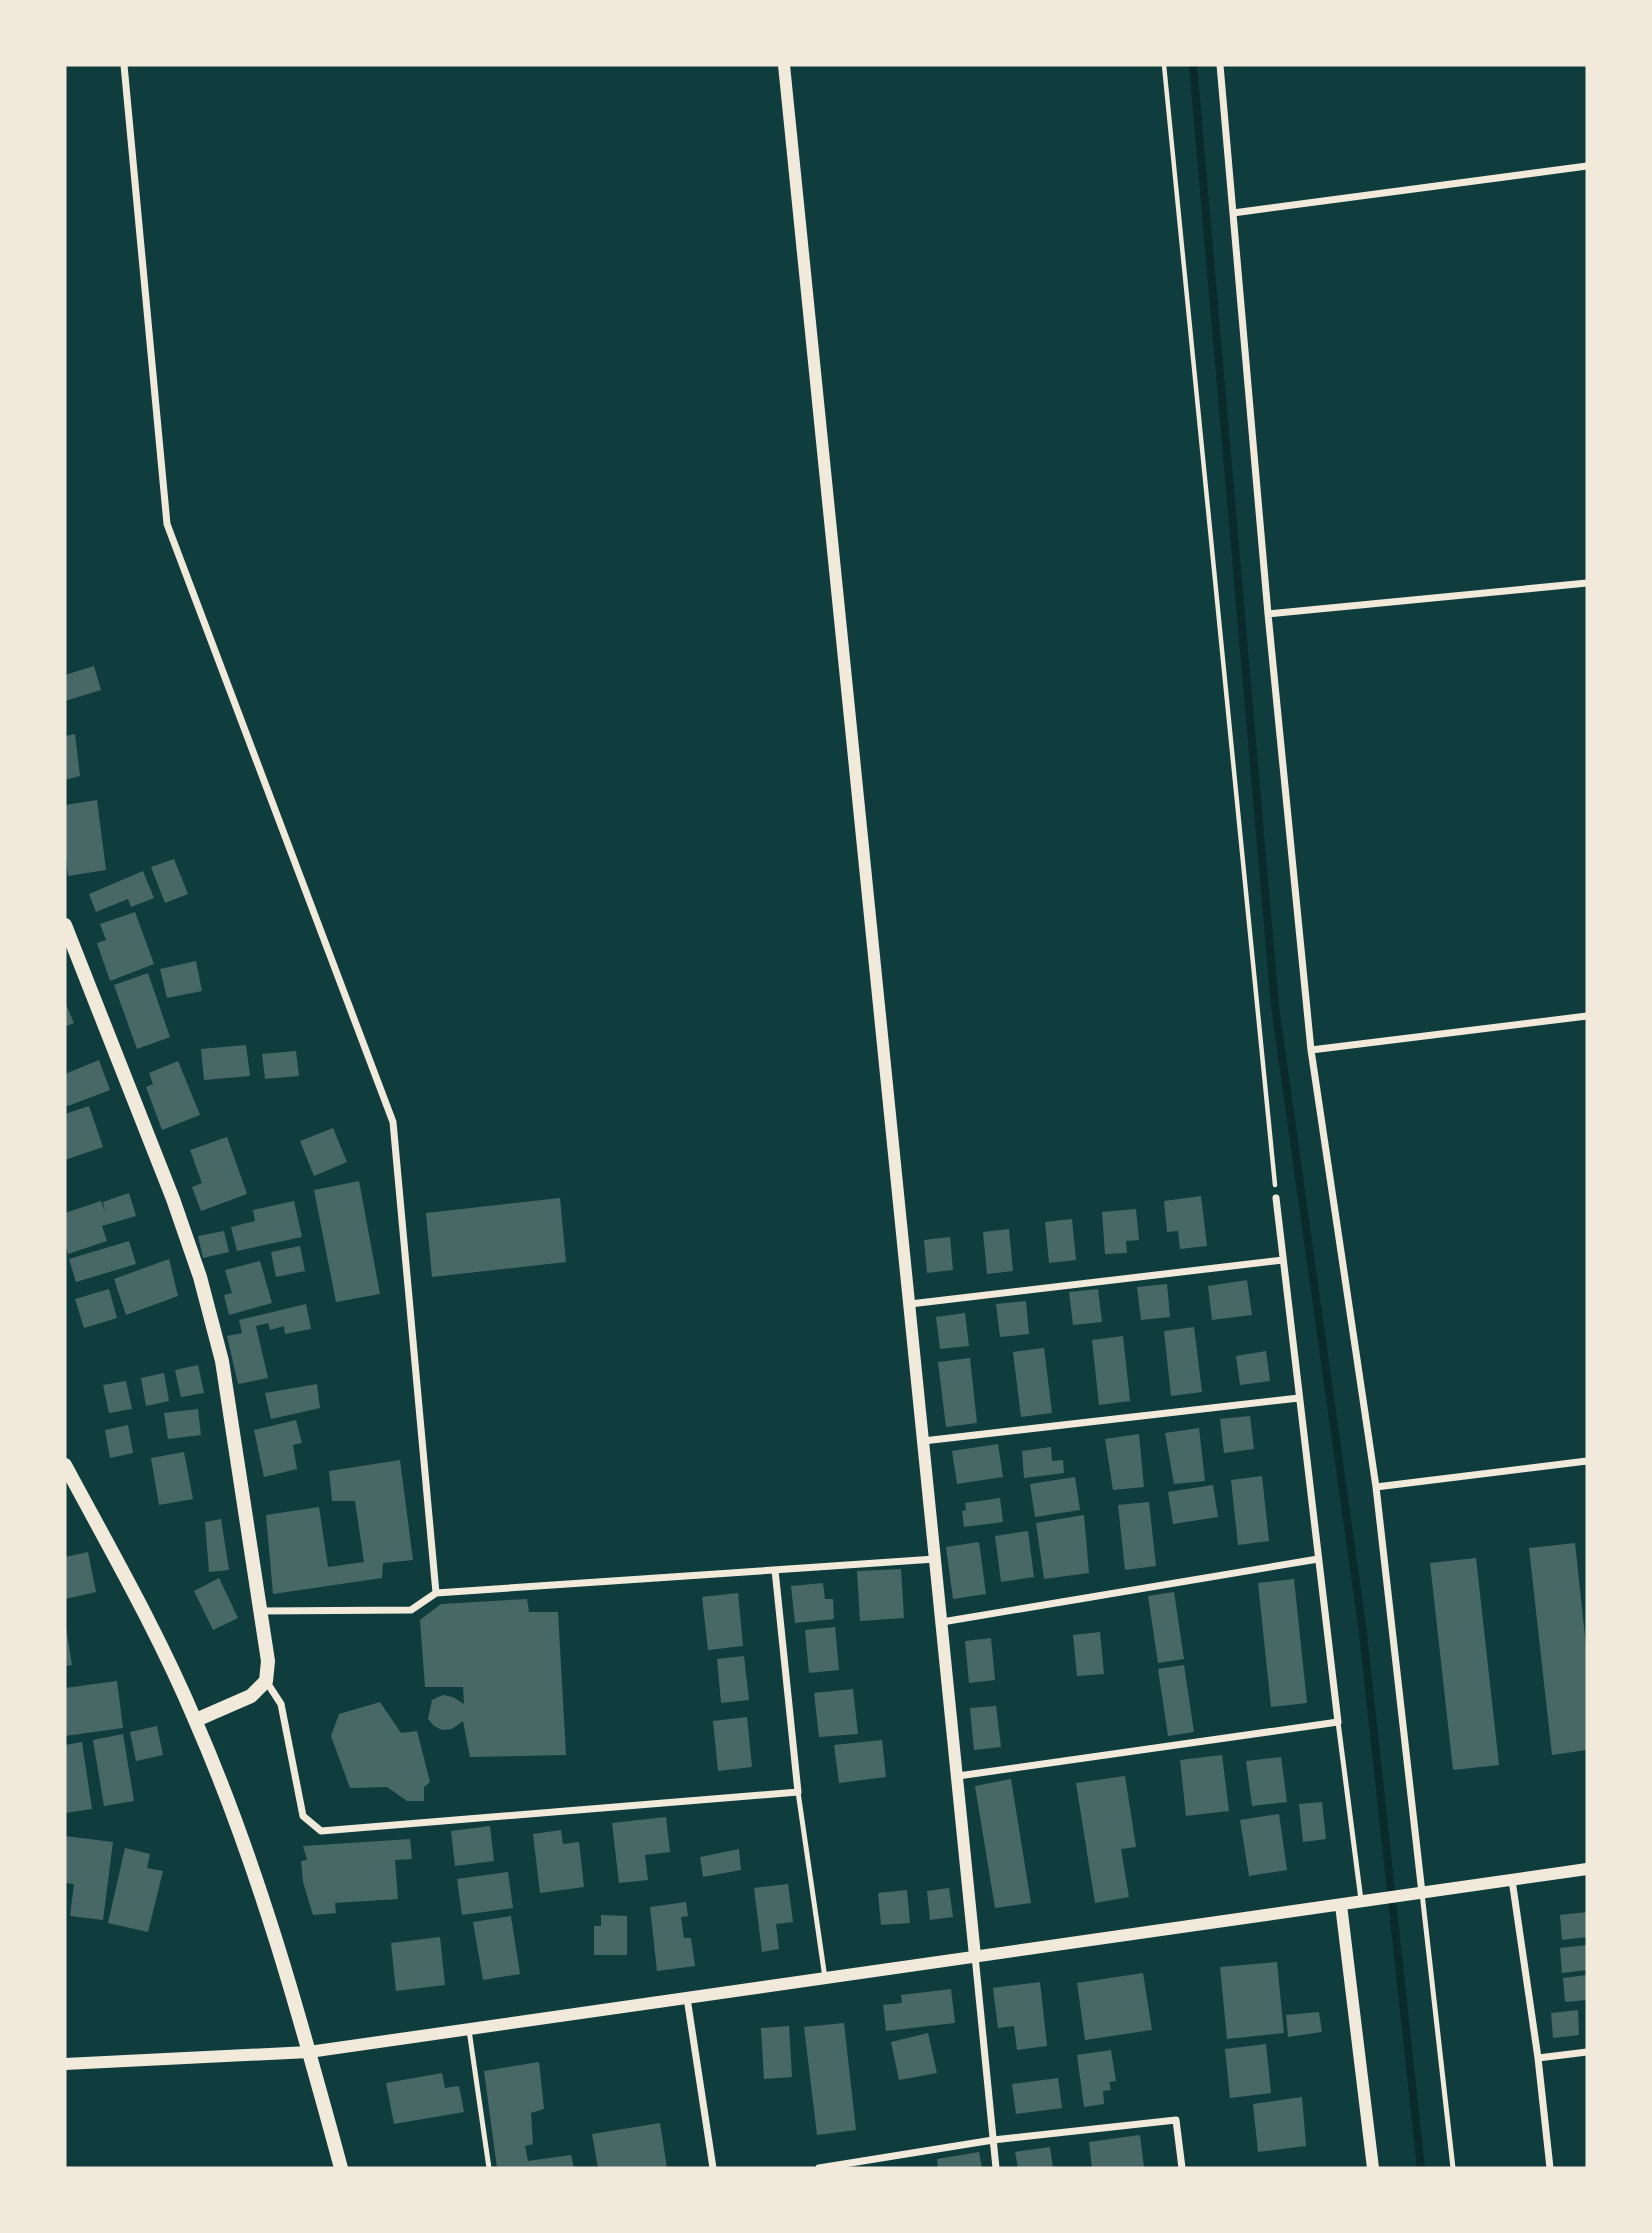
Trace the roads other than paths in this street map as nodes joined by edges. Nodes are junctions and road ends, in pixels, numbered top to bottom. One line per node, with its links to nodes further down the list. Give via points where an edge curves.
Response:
1 (124, 65): 22 (street, via 167,524 393,1122)
2 (784, 65): 13 (street)
3 (1220, 65): 5 (street)
4 (1587, 166): 5 (street)
5 (1233, 213): 7 (street)
6 (1587, 583): 7 (street)
7 (1268, 614): 10 (street)
8 (65, 925): 23 (main road, via 200,1278 222,1361)
9 (1587, 1016): 10 (street)
10 (1311, 1050): 18 (street)
11 (1276, 1198): 12 (street)
12 (1283, 1260): 13 (street); 14 (street)
13 (910, 1304): 15 (street)
14 (1299, 1398): 15 (street); 20 (street)
15 (923, 1441): 19 (street)
16 (1587, 1461): 18 (street)
17 (65, 1465): 26 (main road)
18 (1376, 1487): 32 (street)
19 (935, 1559): 21 (street); 24 (street)
20 (1318, 1559): 24 (street); 27 (street)
21 (775, 1570): 22 (street); 29 (street)
22 (436, 1593): 23 (street, via 411,1610)
23 (260, 1611): 25 (main road, via 268,1661)
24 (942, 1622): 28 (street)
25 (266, 1681): 26 (main road, via 251,1696); 29 (street, via 281,1704 303,1816 321,1830)
26 (196, 1720): 39 (main road, via 246,1847)
27 (1338, 1722): 28 (street); 33 (lane)
28 (958, 1776): 35 (street)
29 (798, 1792): 36 (lane)
30 (1587, 1869): 31 (street)
31 (1512, 1880): 32 (street); 41 (street)
32 (1416, 1894): 33 (street); 51 (lane)
33 (1367, 1902): 34 (street)
34 (1341, 1905): 35 (street); 50 (street)
35 (975, 1956): 36 (street); 43 (street)
36 (825, 1978): 37 (street)
37 (687, 1998): 38 (street); 46 (street)
38 (469, 2030): 39 (street); 45 (lane)
39 (309, 2052): 42 (street); 44 (main road)
40 (1587, 2052): 41 (street)
41 (1538, 2058): 52 (street)
42 (65, 2064)
43 (993, 2140): 47 (street); 48 (street); 49 (street, via 1177,2120)
44 (341, 2168)
45 (489, 2168)
46 (713, 2168)
47 (819, 2168)
48 (996, 2168)
49 (1182, 2168)
50 (1373, 2168)
51 (1453, 2168)
52 (1550, 2168)

